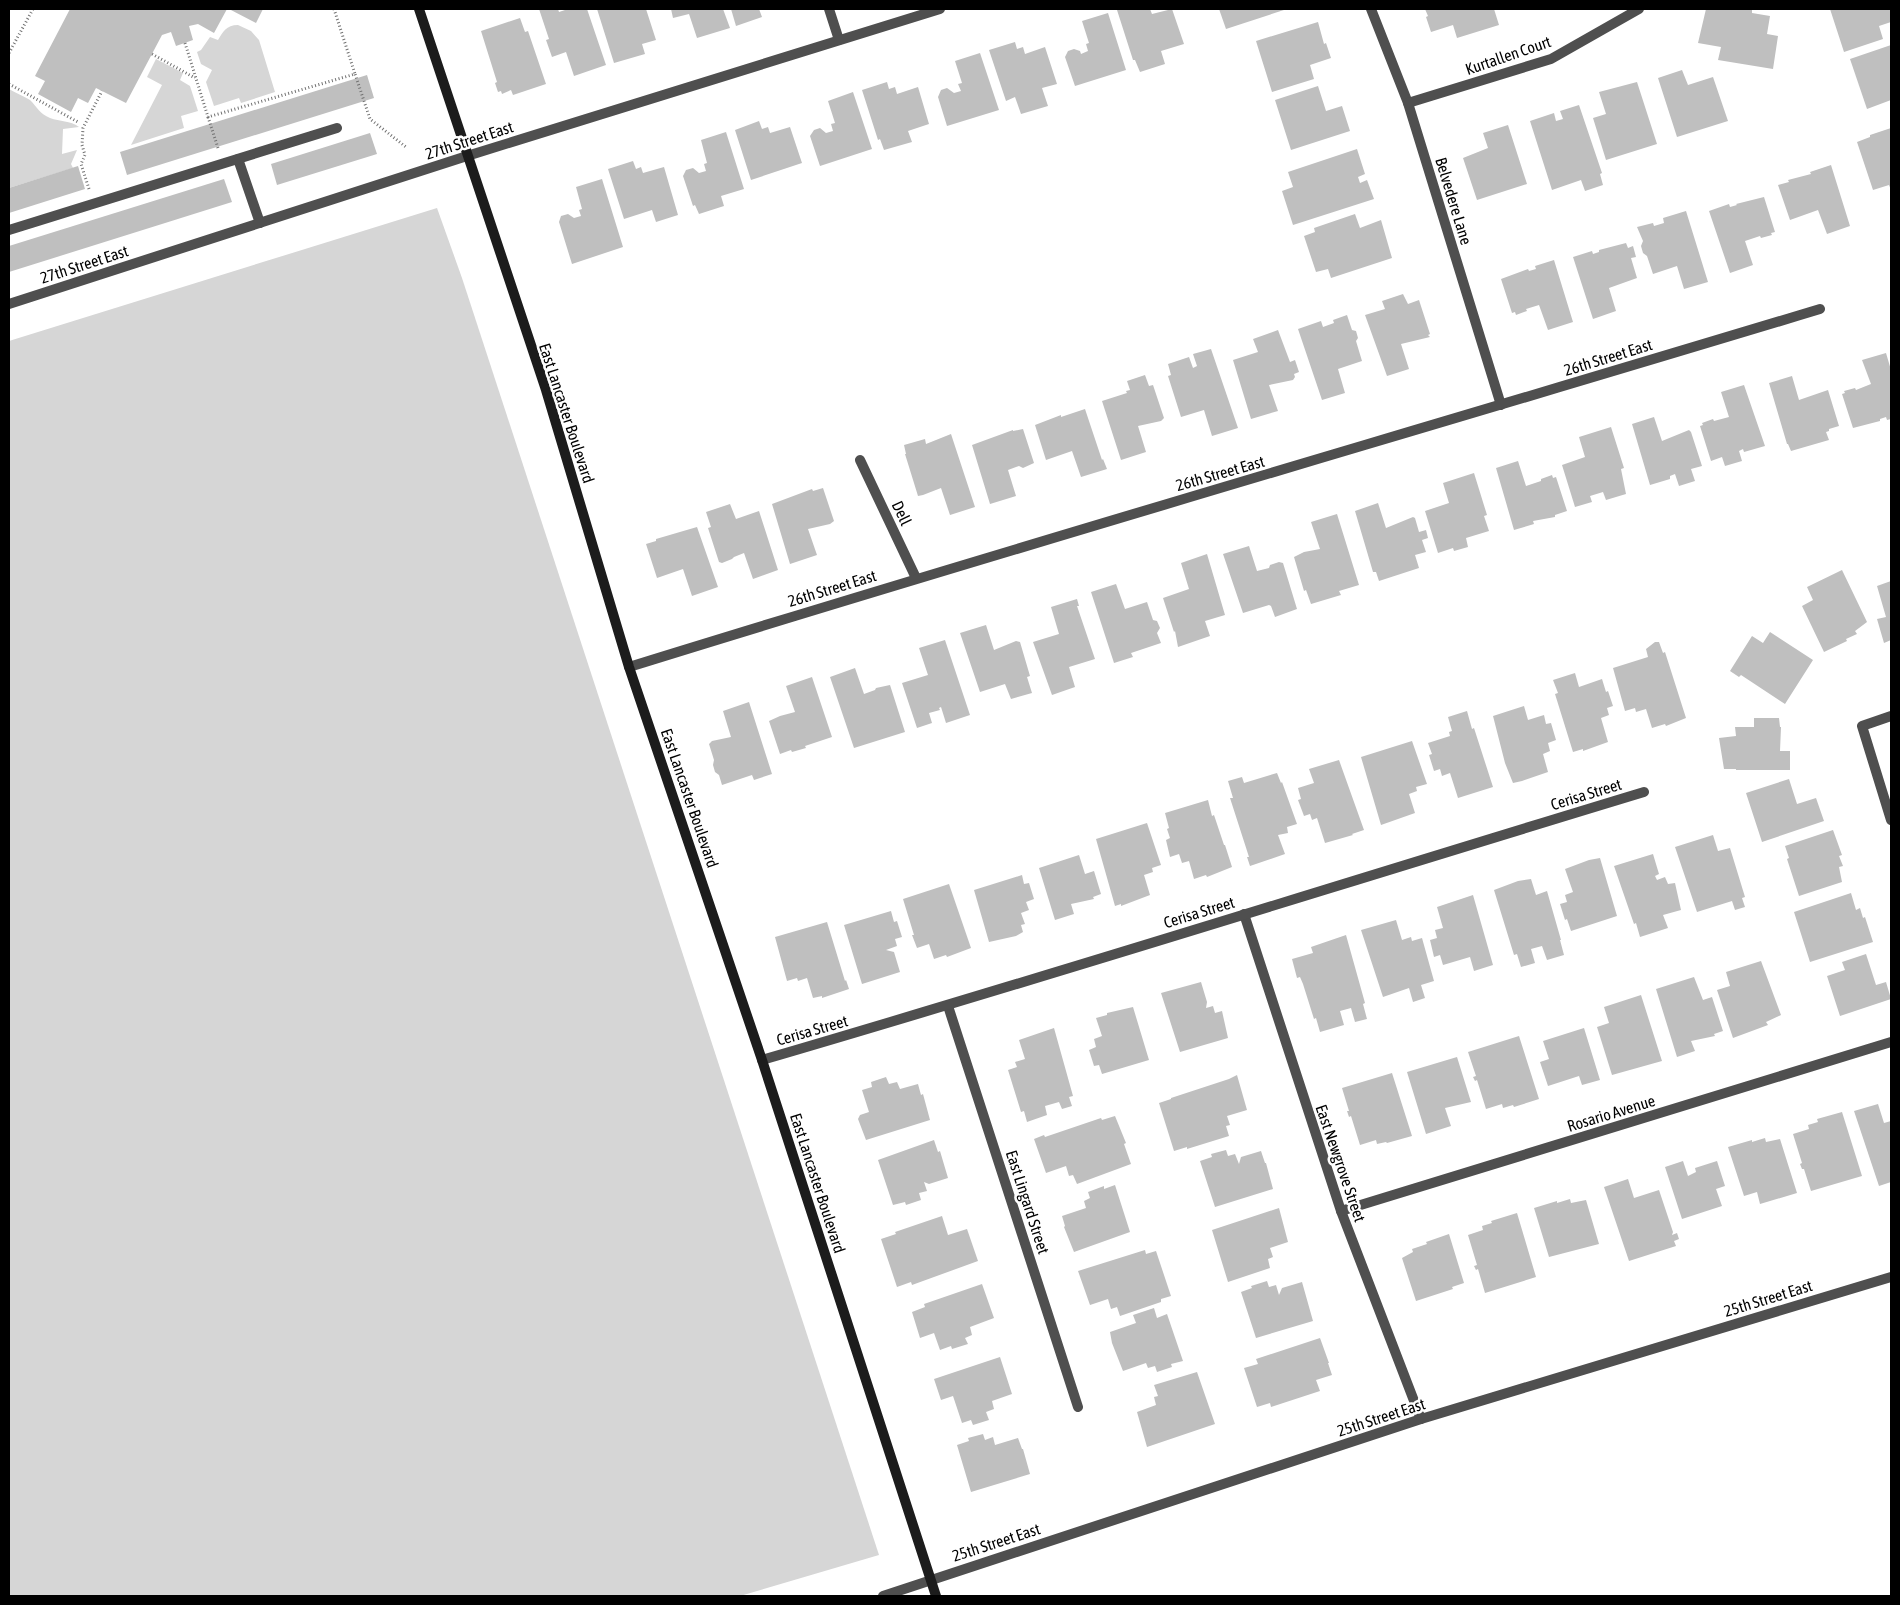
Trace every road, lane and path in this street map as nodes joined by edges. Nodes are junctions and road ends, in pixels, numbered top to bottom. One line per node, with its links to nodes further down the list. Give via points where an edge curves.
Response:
1 (33, 9): 10 (path)
2 (334, 9): 12 (path)
3 (419, 9): 21 (main road, East Lancaster Boulevard)
4 (829, 9): 8 (street)
5 (940, 9): 8 (street, 27th Street East)
6 (1371, 9): 16 (street, Belvedere Lane)
7 (1639, 9): 16 (street, Kurtallen Court, via 1551,59)
8 (839, 40): 21 (street, 27th Street East)
9 (185, 43): 13 (path)
10 (9, 53)
11 (152, 54): 13 (path)
12 (355, 74): 17 (path); 20 (path, via 370,119)
13 (196, 78): 17 (path)
14 (9, 84): 18 (path)
15 (102, 91): 24 (path, via 83,128 85,154 82,164)
16 (1408, 103): 29 (street, Belvedere Lane)
17 (208, 117): 23 (path)
18 (78, 122)
19 (337, 128): 22 (street)
20 (406, 147)
21 (466, 156): 25 (street, 27th Street East); 32 (main road, East Lancaster Boulevard, via 546,390)
22 (238, 159): 23 (street); 25 (street)
23 (223, 163): 24 (street)
24 (93, 204): 26 (street)
25 (260, 223): 27 (street, 27th Street East)
26 (9, 230)
27 (9, 304)
28 (1820, 308): 29 (street, 26th Street East)
29 (1501, 405): 31 (street, 26th Street East)
30 (860, 460): 31 (street, Dell)
31 (916, 578): 32 (street, 26th Street East)
32 (629, 667): 39 (main road, East Lancaster Boulevard)
33 (1891, 716): 35 (street, via 1862,726)
34 (1644, 792): 36 (street, Cerisa Street)
35 (1891, 820)
36 (1244, 914): 37 (street, Cerisa Street); 40 (street, East Newgrove Street)
37 (948, 1006): 39 (street, Cerisa Street); 42 (street, East Lingard Street)
38 (1891, 1042): 40 (street, Rosario Avenue)
39 (762, 1060): 44 (main road, East Lancaster Boulevard)
40 (1340, 1212): 43 (street, East Newgrove Street)
41 (1891, 1277): 43 (street, 25th Street East)
42 (1078, 1407)
43 (1421, 1419): 44 (street, 25th Street East)
44 (931, 1580): 45 (street, 25th Street East); 46 (main road, East Lancaster Boulevard)
45 (883, 1596)
46 (936, 1596)

